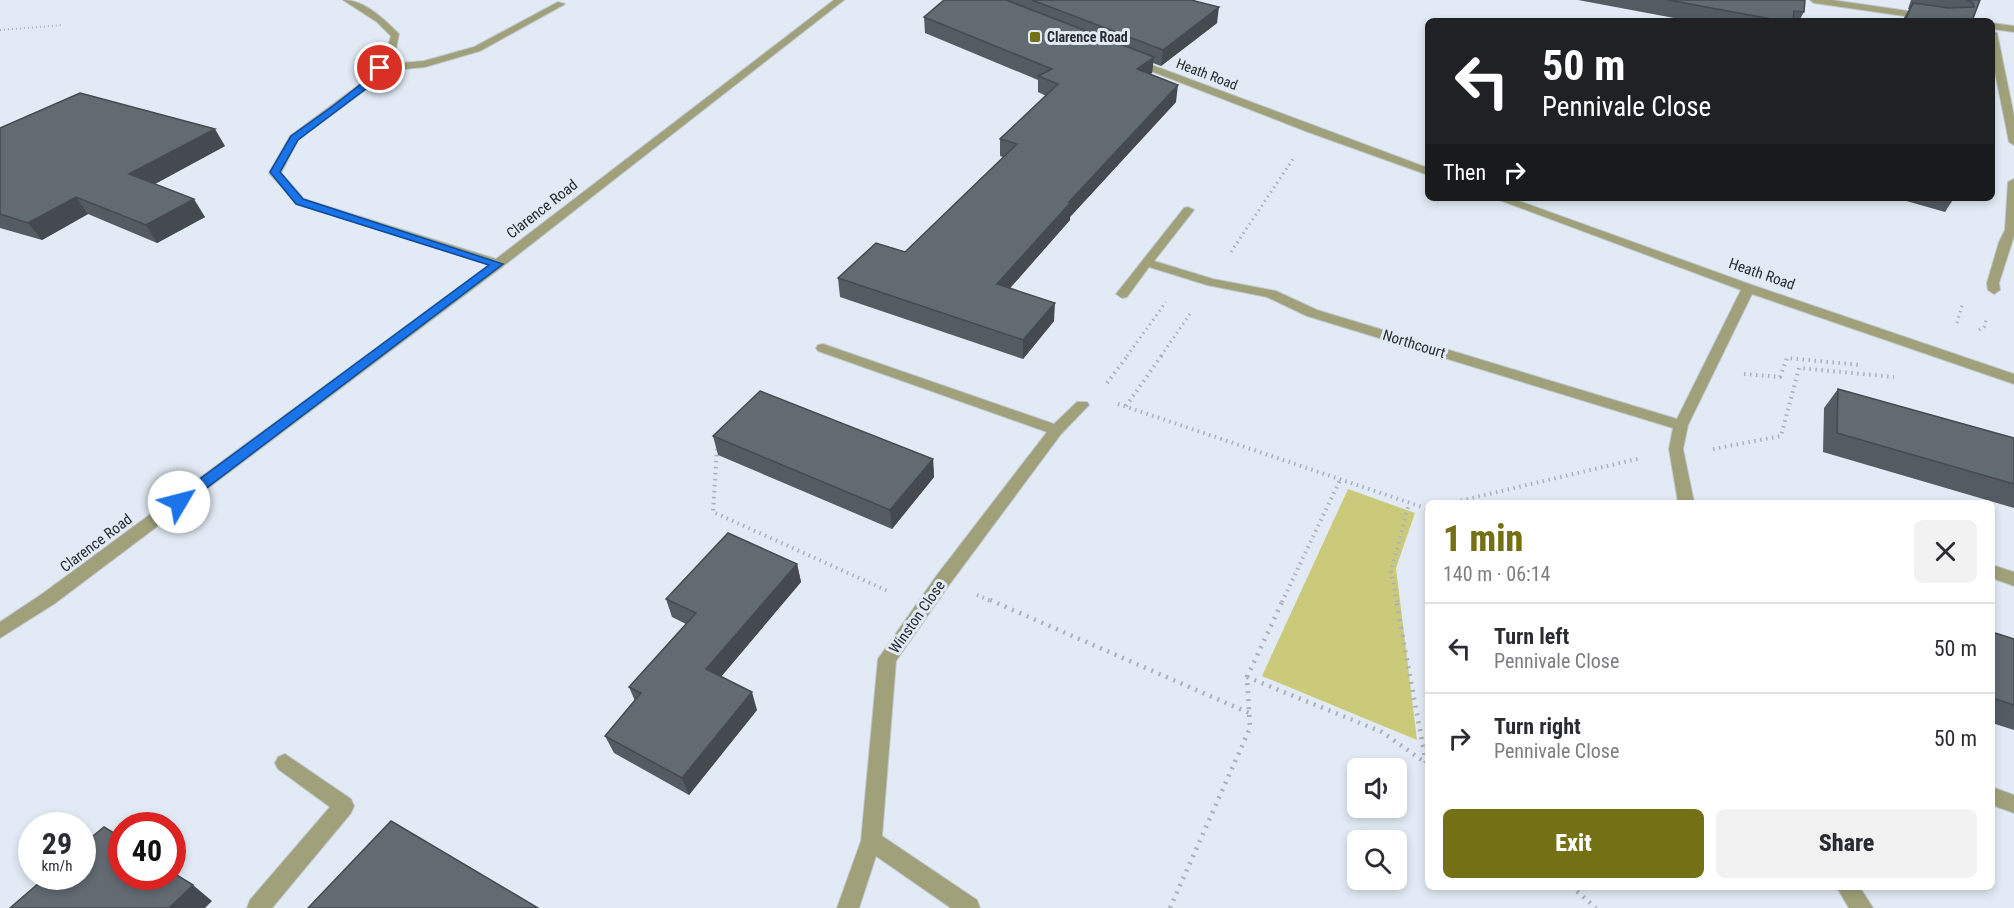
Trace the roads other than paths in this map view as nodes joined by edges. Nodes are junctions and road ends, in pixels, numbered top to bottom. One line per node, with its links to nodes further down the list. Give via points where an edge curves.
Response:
1 (348, 0): 11 (street, via 380,20 396,36 389,59)
2 (840, 0): 18 (street, Clarence Road)
3 (1814, 0): 5 (street)
4 (561, 4): 11 (street, via 477,49 425,64)
5 (1858, 4): 6 (street)
6 (1940, 18)
7 (1995, 26): 8 (street)
8 (2014, 29)
9 (1995, 48): 12 (street)
10 (1122, 57): 13 (street, Heath Road)
11 (380, 68): 18 (street, via 346,101 294,138 275,172 300,201)
12 (2014, 142)
13 (1425, 171)
14 (2014, 182): 20 (street, via 2011,230)
15 (1508, 201): 19 (street, Heath Road)
16 (1188, 210): 17 (street)
17 (1148, 263): 21 (street); 25 (street, Northcourt, via 1211,282 1271,294 1312,313)
18 (498, 264): 30 (street, Clarence Road)
19 (1748, 288): 23 (street, Heath Road); 25 (street)
20 (1994, 290)
21 (1122, 294)
22 (823, 348): 26 (street)
23 (2014, 379)
24 (1082, 405): 26 (street, Winston Close)
25 (1681, 425): 27 (street, via 1676,449)
26 (1056, 430): 34 (street, Winston Close, via 887,659)
27 (1686, 500)
28 (1995, 572): 29 (street)
29 (2014, 579)
30 (0, 631)
31 (285, 763): 36 (street, via 344,806)
32 (1995, 797): 33 (street)
33 (2014, 804)
34 (871, 841): 37 (street, Winston Close); 38 (street)
35 (1849, 890): 39 (street)
36 (258, 908)
37 (848, 908)
38 (969, 908)
39 (1862, 908)

